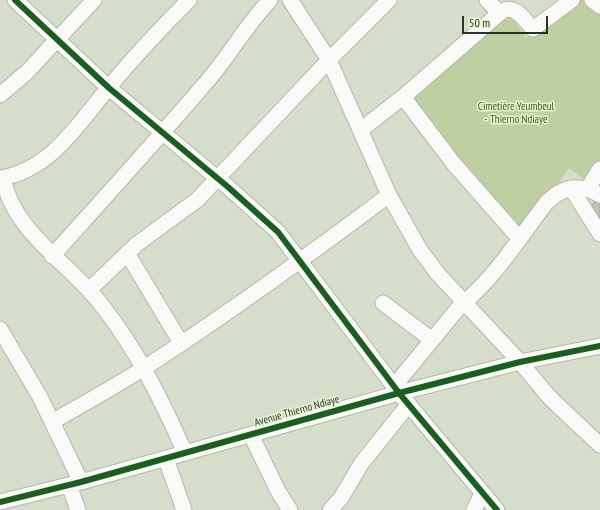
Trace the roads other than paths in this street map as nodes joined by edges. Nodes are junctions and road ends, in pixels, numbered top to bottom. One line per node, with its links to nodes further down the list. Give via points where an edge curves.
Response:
1 (15, 0): 12 (street)
2 (94, 0): 12 (street)
3 (189, 0): 14 (street)
4 (270, 0): 18 (street, via 249,24 230,54)
5 (290, 0): 13 (street)
6 (389, 0): 13 (street)
7 (487, 0): 11 (street)
8 (572, 0): 11 (street, via 533,29 514,9 507,8)
9 (592, 0): 10 (street)
10 (600, 6)
11 (499, 13): 16 (street)
12 (57, 40): 14 (street); 15 (street)
13 (330, 60): 17 (street); 21 (street)
14 (109, 88): 18 (street); 20 (street, via 86,117 53,151 29,170)
15 (0, 96)
16 (403, 97): 17 (street); 26 (street, via 454,164)
17 (362, 129): 24 (street)
18 (163, 134): 21 (street); 28 (street)
19 (600, 170): 23 (street)
20 (2, 178): 28 (street, via 10,204)
21 (217, 178): 27 (street, via 190,206 158,227); 29 (street, via 278,232)
22 (571, 188): 23 (street); 25 (street); 26 (street, via 547,202)
23 (594, 192)
24 (389, 195): 29 (street); 31 (street, via 420,250 438,274)
25 (600, 234)
26 (519, 238): 31 (street, via 494,274)
27 (127, 253): 30 (street); 35 (street)
28 (52, 256): 30 (street)
29 (301, 261): 35 (street); 39 (street)
30 (89, 290): 38 (street)
31 (466, 302): 34 (street); 37 (street)
32 (383, 303): 34 (street)
33 (0, 329): 41 (street)
34 (432, 340): 39 (street)
35 (181, 343): 38 (street)
36 (600, 346): 37 (street, Avenue Thierno Ndiaye)
37 (520, 362): 39 (street, Avenue Thierno Ndiaye); 43 (street, via 550,398)
38 (143, 369): 41 (street); 44 (street, via 164,405)
39 (397, 389): 40 (street); 42 (street, Avenue Thierno Ndiaye)
40 (409, 404): 47 (street); 52 (street, via 361,464 341,498)
41 (52, 422): 46 (street)
42 (251, 434): 44 (street, Avenue Thierno Ndiaye); 51 (street, via 278,491)
43 (600, 445)
44 (185, 453): 45 (street, Avenue Thierno Ndiaye)
45 (166, 459): 46 (street, Avenue Thierno Ndiaye); 50 (street)
46 (75, 484): 48 (street, Avenue Thierno Ndiaye); 49 (street)
47 (482, 493): 53 (street); 54 (street)
48 (0, 502)
49 (78, 510)
50 (184, 510)
51 (290, 510)
52 (330, 510)
53 (474, 510)
54 (497, 510)

